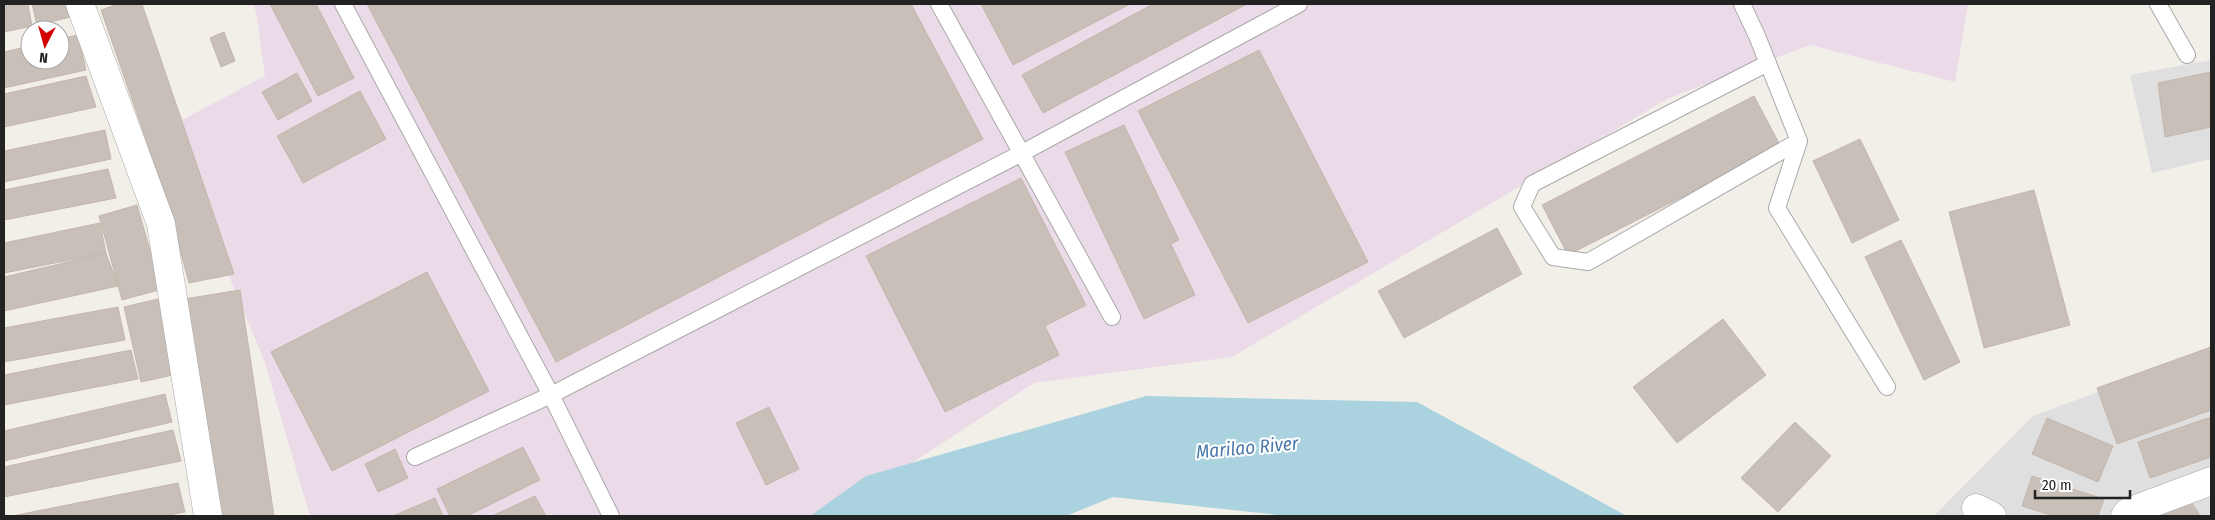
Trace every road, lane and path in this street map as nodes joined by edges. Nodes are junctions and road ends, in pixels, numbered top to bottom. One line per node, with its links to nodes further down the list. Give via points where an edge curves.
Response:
1 (80, 4): 16 (street, via 161,224)
2 (343, 4): 13 (lane)
3 (939, 4): 10 (lane)
4 (1299, 4): 10 (lane)
5 (1742, 4): 8 (lane)
6 (2158, 4): 7 (lane)
7 (2187, 55)
8 (1768, 63): 9 (lane); 9 (lane, via 1532,184 1522,207 1553,257 1588,262)
9 (1799, 141): 12 (lane, via 1777,208)
10 (1022, 153): 11 (lane); 13 (lane)
11 (1112, 317)
12 (1887, 387)
13 (551, 395): 14 (lane); 17 (lane)
14 (415, 457)
15 (2211, 481): 18 (street, via 2128,512)
16 (208, 516)
17 (611, 516)
18 (2125, 516)

